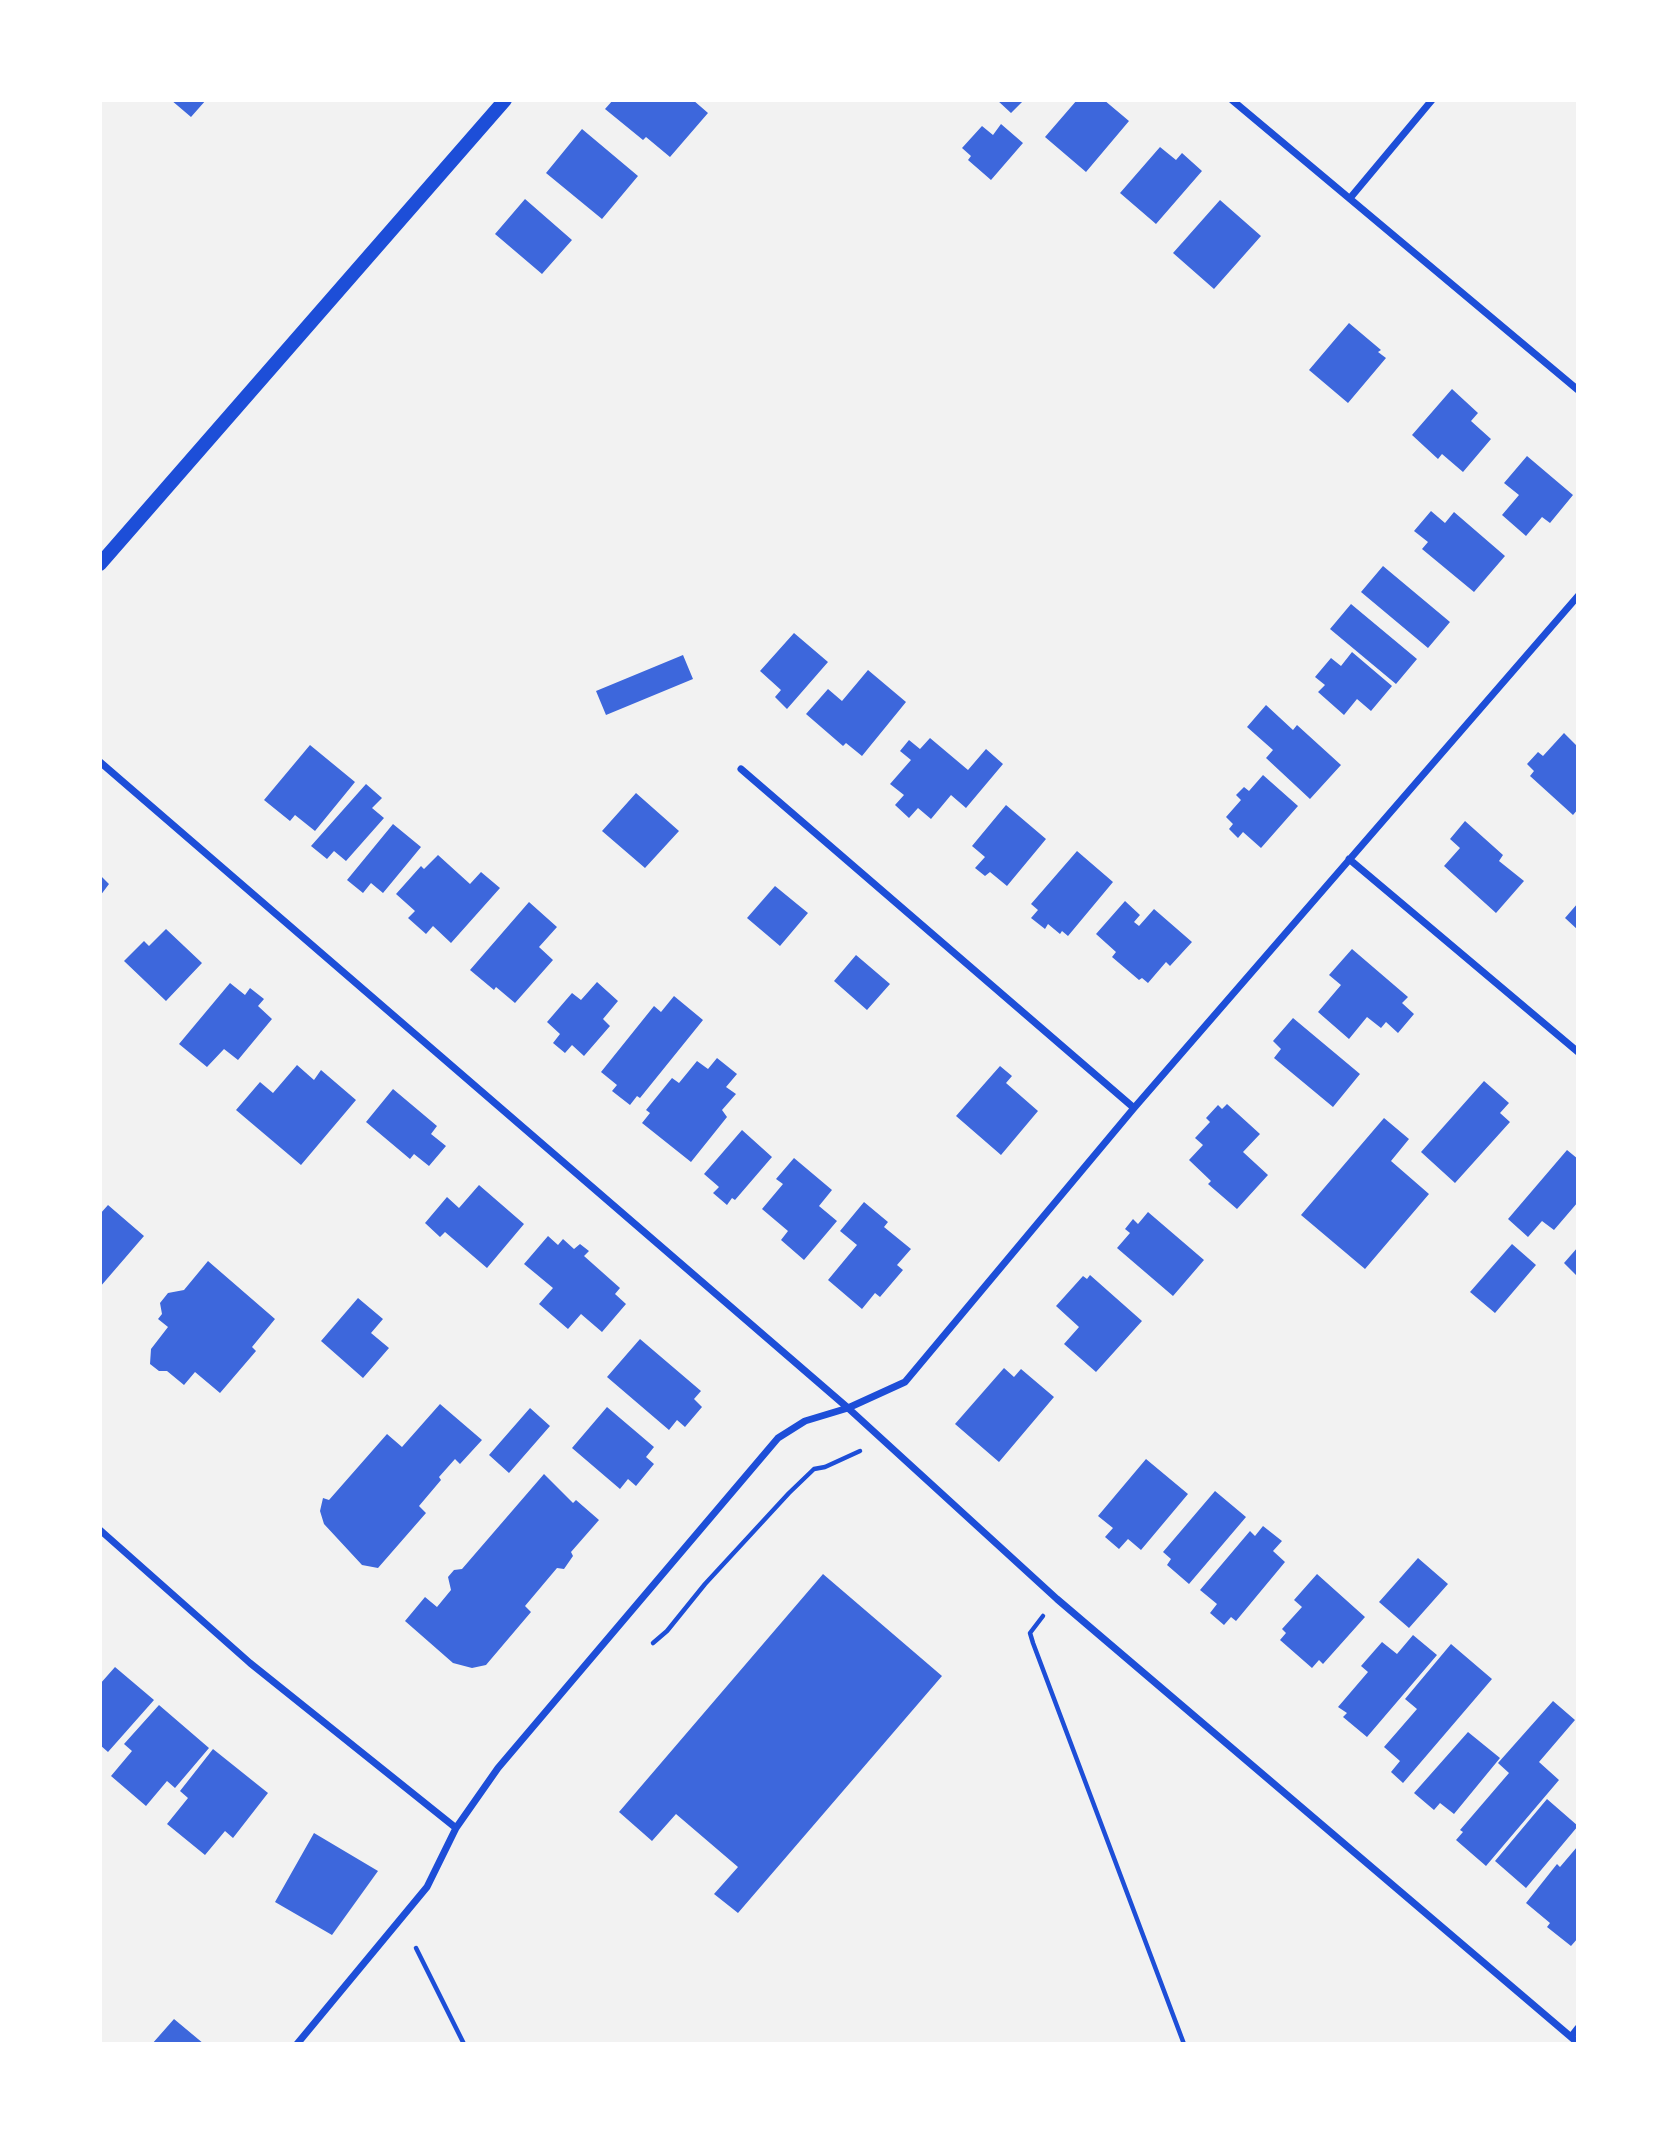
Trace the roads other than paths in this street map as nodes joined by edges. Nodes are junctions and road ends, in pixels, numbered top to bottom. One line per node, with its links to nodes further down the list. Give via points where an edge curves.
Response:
1 (505, 100): 6 (main road)
2 (1233, 100): 4 (street)
3 (1432, 100): 4 (street)
4 (1351, 197): 5 (street)
5 (1578, 390)
6 (100, 564)
7 (1578, 596): 10 (street)
8 (100, 762): 13 (street)
9 (741, 769): 12 (street)
10 (1349, 859): 11 (street); 12 (street)
11 (1578, 1052)
12 (1134, 1108): 13 (street, via 905,1382)
13 (848, 1408): 15 (street, via 805,1421 778,1438 498,1768); 17 (street, via 1057,1599)
14 (100, 1530): 15 (street, via 250,1663)
15 (456, 1828): 19 (street, via 427,1887)
16 (1578, 2028): 17 (street)
17 (1571, 2037): 18 (street)
18 (1578, 2043)
19 (297, 2044)

